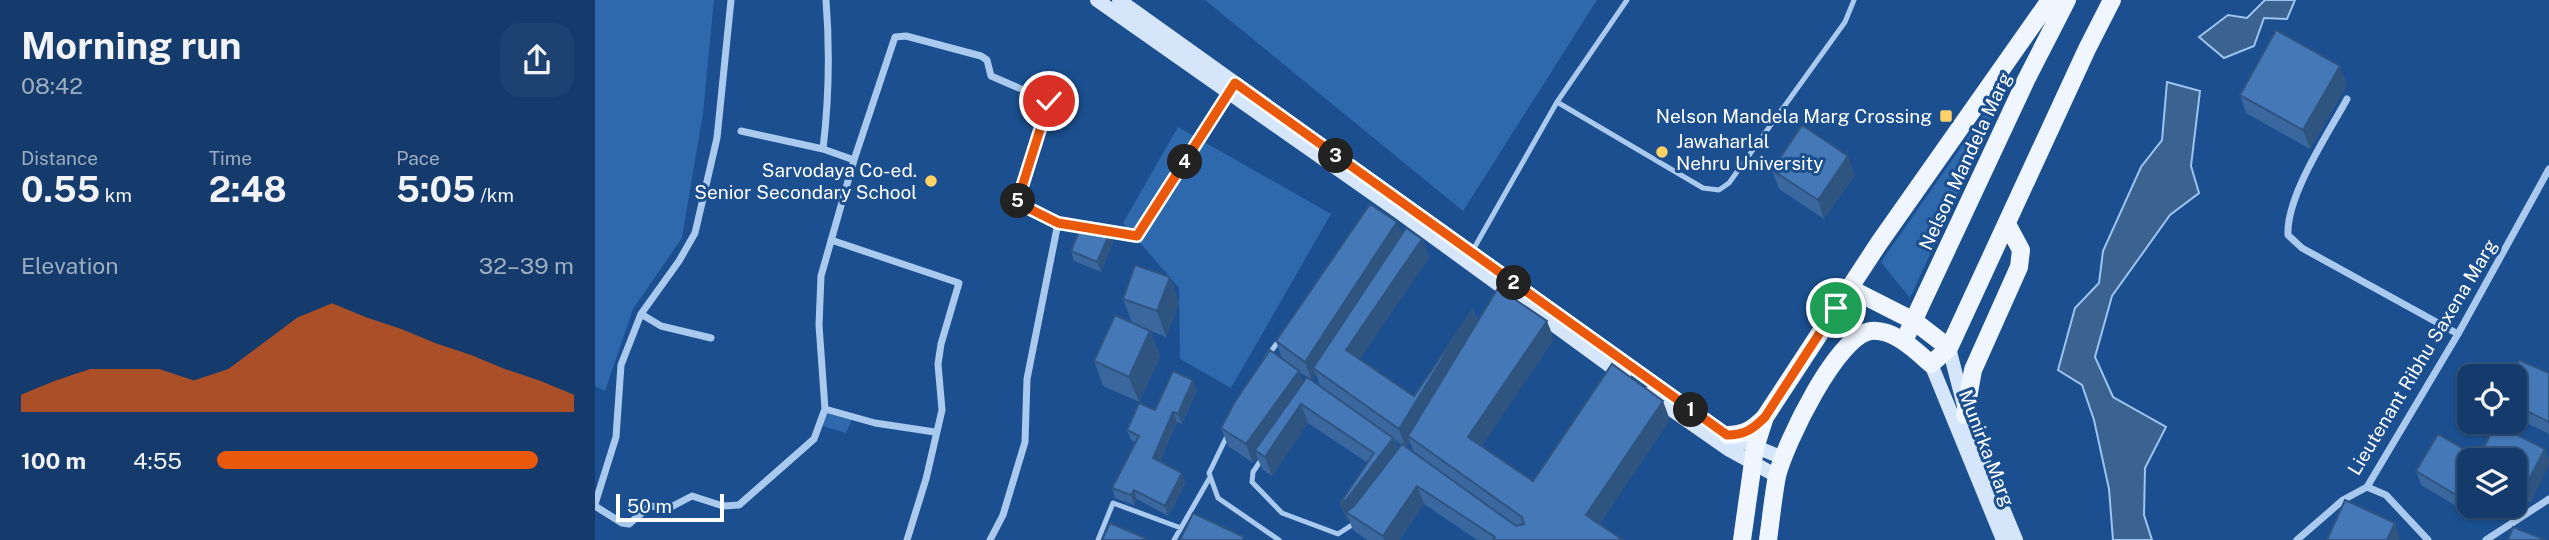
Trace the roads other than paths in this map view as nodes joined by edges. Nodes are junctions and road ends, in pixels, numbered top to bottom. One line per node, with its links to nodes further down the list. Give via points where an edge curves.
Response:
1 (731, 0): 23 (street, via 717,138 695,233)
2 (826, 0): 14 (street, via 830,57)
3 (1097, 0): 10 (street)
4 (1119, 0): 10 (street)
5 (1627, 0): 12 (lane)
6 (1854, 0): 12 (lane, via 1838,33 1729,183 1719,190 1703,188)
7 (2050, 0): 22 (main road)
8 (2067, 0): 24 (main road, Nelson Mandela Marg)
9 (2112, 0): 19 (main road)
10 (1233, 88): 17 (street); 18 (street, via 1137,236)
11 (2347, 99): 26 (street, via 2294,199 2288,235 2302,248)
12 (1557, 102): 21 (lane)
13 (741, 131): 14 (street)
14 (823, 149): 15 (street)
15 (855, 160): 18 (street, via 895,37 907,36 981,56 987,60 991,76 1049,101 1016,206); 20 (street)
16 (2549, 169): 26 (street, Lieutenant Ribhu Saxena Marg)
17 (1378, 200): 21 (street); 41 (street, via 1504,298 1683,418)
18 (1058, 223): 53 (street, via 1027,379 1025,442 1003,515)
19 (2007, 223): 29 (main road); 35 (main road, via 2021,250 2019,267 1973,370)
20 (831, 240): 34 (street, via 821,276 819,313); 38 (street, via 959,283 941,344 941,410)
21 (1472, 252): 39 (street)
22 (1849, 288): 24 (main road); 36 (main road)
23 (641, 314): 27 (street, via 661,326); 47 (street, via 621,365 616,437)
24 (1914, 321): 28 (main road, Nelson Mandela Marg); 29 (main road)
25 (1284, 333): 30 (lane)
26 (2458, 334): 45 (street, Lieutenant Ribhu Saxena Marg)
27 (711, 338)
28 (1904, 341): 33 (main road); 42 (main road, via 1869,331 1843,349 1804,412)
29 (1949, 348): 33 (main road); 35 (street, Munirka Marg)
30 (1268, 356): 31 (lane); 32 (lane)
31 (1279, 364)
32 (1262, 367)
33 (1934, 367): 59 (street, Munirka Marg)
34 (825, 409): 38 (street); 47 (street, via 814,439 739,505 723,506 690,497 669,508 650,506 629,524)
35 (1964, 409): 60 (street, Munirka Marg)
36 (1765, 417): 39 (main road, via 1746,433); 41 (main road)
37 (1232, 426): 44 (lane)
38 (935, 432): 52 (street)
39 (1727, 435): 41 (street)
40 (1268, 451): 48 (lane, via 1253,472 1252,482 1282,513 1338,534)
41 (1754, 456): 42 (street); 43 (street); 57 (main road)
42 (1783, 458): 43 (main road)
43 (1777, 476): 58 (main road)
44 (1209, 479): 49 (lane); 56 (lane, via 1218,498)
45 (2367, 487): 61 (street, Lieutenant Ribhu Saxena Marg, via 2343,500); 62 (street, via 2386,495)
46 (2549, 499): 63 (street)
47 (595, 505)
48 (1357, 522)
49 (1181, 528): 50 (lane, via 1113,503); 55 (lane)
50 (1102, 530): 51 (lane); 54 (lane)
51 (1113, 535)
52 (907, 540)
53 (990, 540)
54 (1098, 540)
55 (1174, 540)
56 (1279, 540)
57 (1742, 540)
58 (1768, 540)
59 (2003, 540)
60 (2016, 540)
61 (2297, 540)
62 (2428, 540)
63 (2486, 540)

